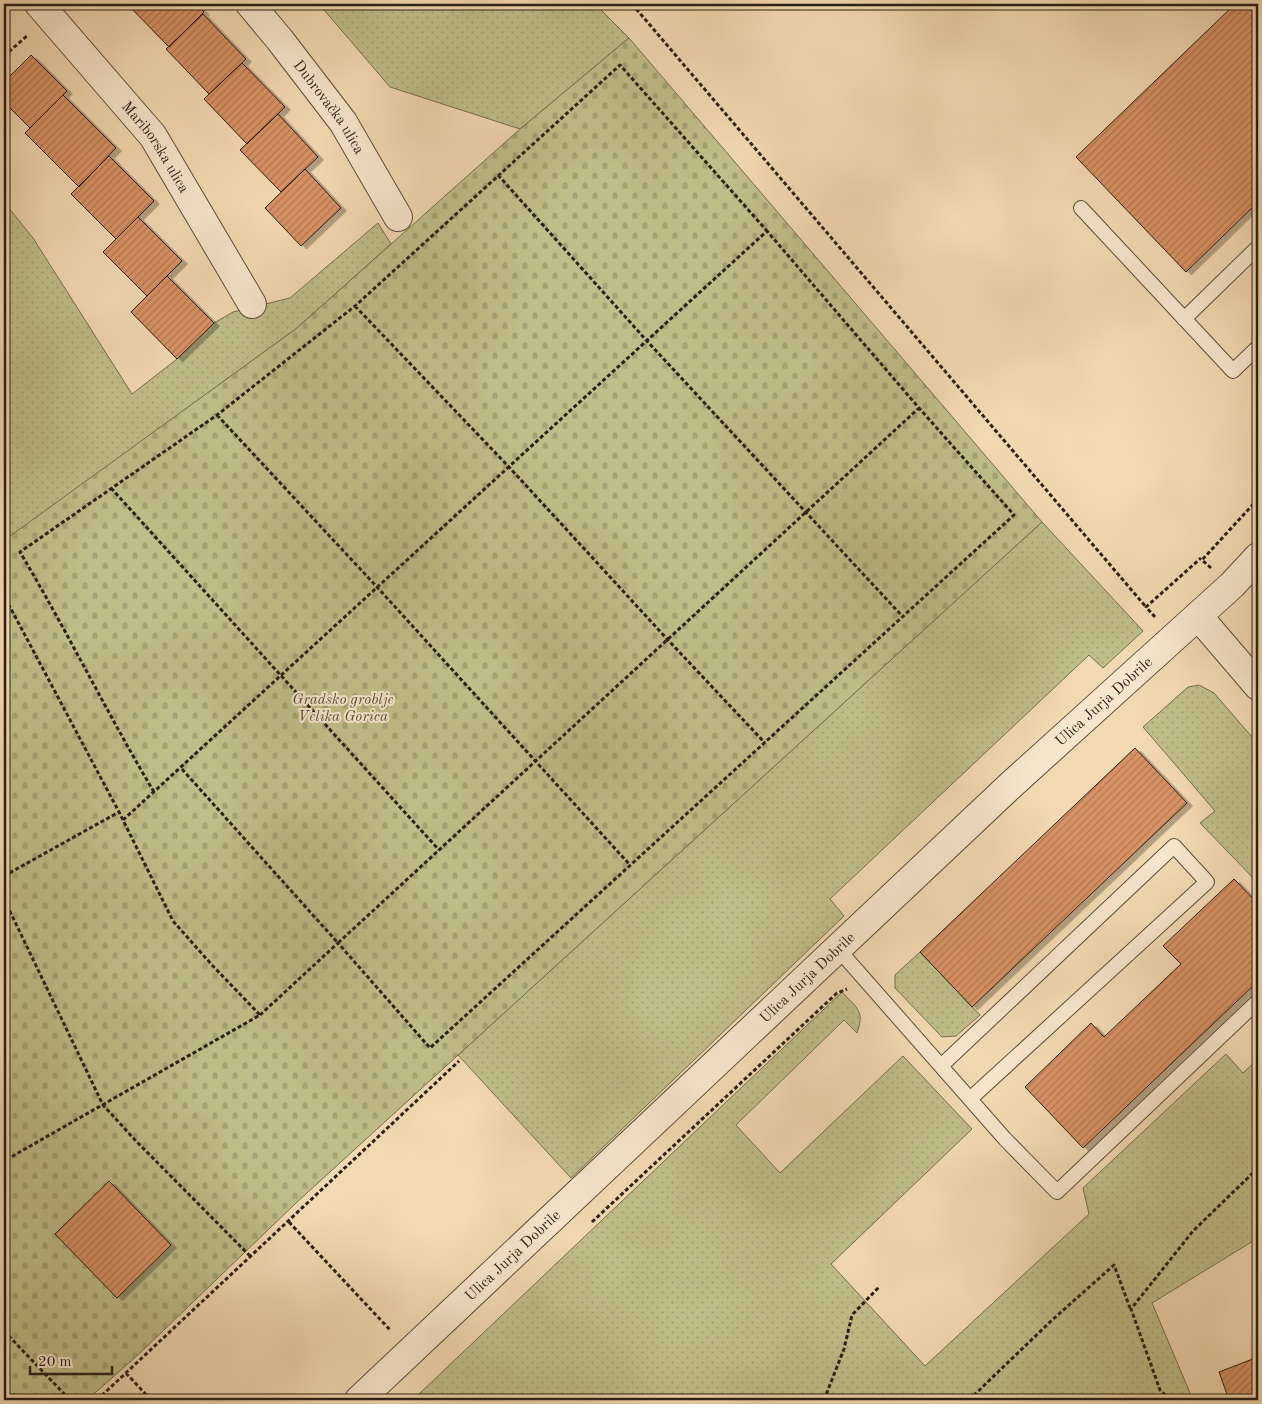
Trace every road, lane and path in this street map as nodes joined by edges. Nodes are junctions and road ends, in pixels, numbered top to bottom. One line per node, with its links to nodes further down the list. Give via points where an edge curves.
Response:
1 (250, 4): 7 (street, Dubrovačka ulica, via 343,122)
2 (632, 4): 25 (path)
3 (44, 10): 4 (path); 10 (street, Mariborska ulica, via 153,136)
4 (4, 56)
5 (498, 175): 8 (path, via 620,65); 11 (path); 13 (path)
6 (1081, 208): 12 (lane)
7 (398, 216)
8 (767, 231): 13 (path); 15 (path)
9 (1258, 247): 12 (lane)
10 (252, 304)
11 (355, 306): 16 (path); 17 (path)
12 (1184, 319): 14 (lane, via 1233,371)
13 (647, 341): 17 (path); 19 (path)
14 (1258, 347)
15 (919, 408): 19 (path); 28 (path, via 1014,515)
16 (216, 415): 18 (path); 22 (path)
17 (509, 467): 22 (path); 30 (path)
18 (111, 488): 31 (path); 36 (path, via 20,552)
19 (806, 512): 28 (path); 30 (path)
20 (1201, 558): 25 (path)
21 (1258, 558): 27 (street, Ulica Jurja Dobrile)
22 (377, 587): 31 (path); 34 (path)
23 (4, 599): 24 (path)
24 (10, 607): 26 (path); 37 (path)
25 (1146, 607): 29 (path)
26 (4, 611)
27 (1198, 616): 29 (street, Ulica Jurja Dobrile); 32 (street)
28 (903, 617): 33 (path)
29 (1173, 638): 44 (street, Ulica Jurja Dobrile, via 1012,784)
30 (668, 640): 33 (path); 34 (path)
31 (282, 675): 35 (path); 39 (path)
32 (1258, 686)
33 (764, 742): 40 (path)
34 (536, 761): 39 (path); 40 (path)
35 (181, 768): 36 (path); 43 (path)
36 (154, 792): 38 (path)
37 (119, 812): 38 (path); 41 (path)
38 (123, 820): 47 (path, via 173,920)
39 (440, 850): 43 (path)
40 (630, 865): 43 (path, via 430,1048)
41 (4, 876)
42 (4, 899): 51 (path)
43 (338, 943): 47 (path)
44 (838, 949): 45 (lane); 62 (street, Ulica Jurja Dobrile)
45 (866, 980): 49 (lane); 55 (path, via 837,993)
46 (1258, 1001): 50 (lane, via 1057,1192)
47 (260, 1015): 51 (path)
48 (460, 1061): 54 (path)
49 (941, 1066): 50 (lane); 50 (lane, via 1174,846 1207,882)
50 (970, 1099)
51 (103, 1105): 52 (path); 56 (path)
52 (4, 1161)
53 (1258, 1168): 58 (path, via 1193,1231)
54 (289, 1222): 56 (path); 60 (path)
55 (590, 1224)
56 (251, 1257): 61 (path)
57 (880, 1286): 67 (path, via 852,1315 844,1349)
58 (1131, 1309): 68 (path, via 1114,1265); 69 (path, via 1160,1390)
59 (4, 1331): 63 (path)
60 (396, 1336)
61 (126, 1373): 64 (path); 65 (path)
62 (384, 1391): 66 (street, Ulica Jurja Dobrile)
63 (70, 1400)
64 (97, 1400)
65 (151, 1400)
66 (359, 1400)
67 (824, 1400)
68 (969, 1400)
69 (1170, 1400)

